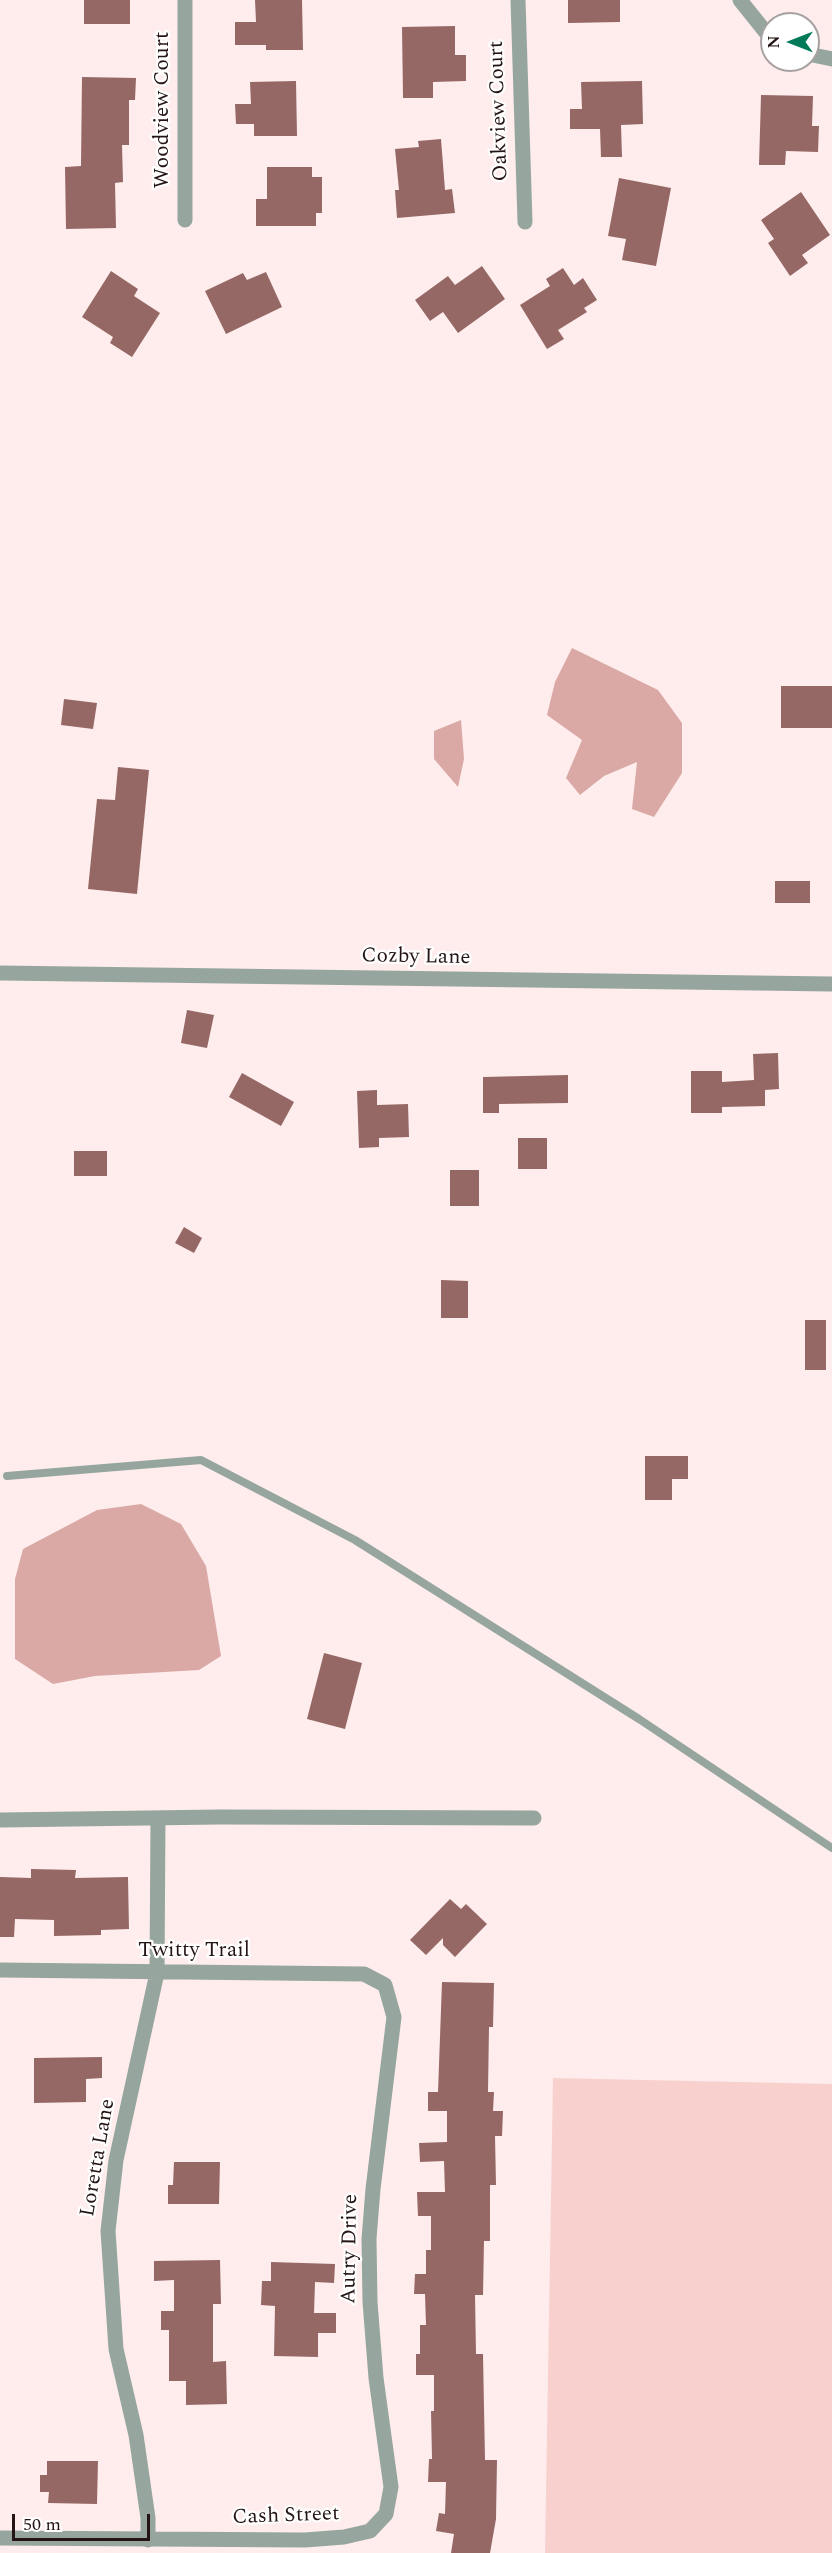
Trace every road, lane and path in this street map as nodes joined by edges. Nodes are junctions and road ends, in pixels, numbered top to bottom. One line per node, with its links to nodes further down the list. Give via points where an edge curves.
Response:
1 (185, 0): 5 (street, Woodview Court)
2 (518, 0): 6 (street, Oakview Court)
3 (740, 0): 4 (street)
4 (760, 25)
5 (185, 220)
6 (525, 222)
7 (0, 973): 8 (street, Cozby Lane)
8 (832, 984)
9 (7, 1476): 13 (lane, via 201,1461 355,1540 639,1719)
10 (158, 1818): 11 (street); 12 (street); 15 (street, Loretta Lane)
11 (534, 1818)
12 (0, 1820)
13 (832, 1848)
14 (0, 1970): 15 (street, Twitty Trail)
15 (158, 1973): 16 (street, Twitty Trail, via 364,1974); 19 (street, Loretta Lane, via 116,2160 108,2230 116,2349 136,2435)
16 (385, 1985): 17 (street, Autry Drive, via 394,2017 373,2189 369,2302 392,2487)
17 (386, 2514): 19 (street, Cash Street, via 369,2531 344,2537)
18 (0, 2538): 19 (street, Cash Street)
19 (148, 2540)

